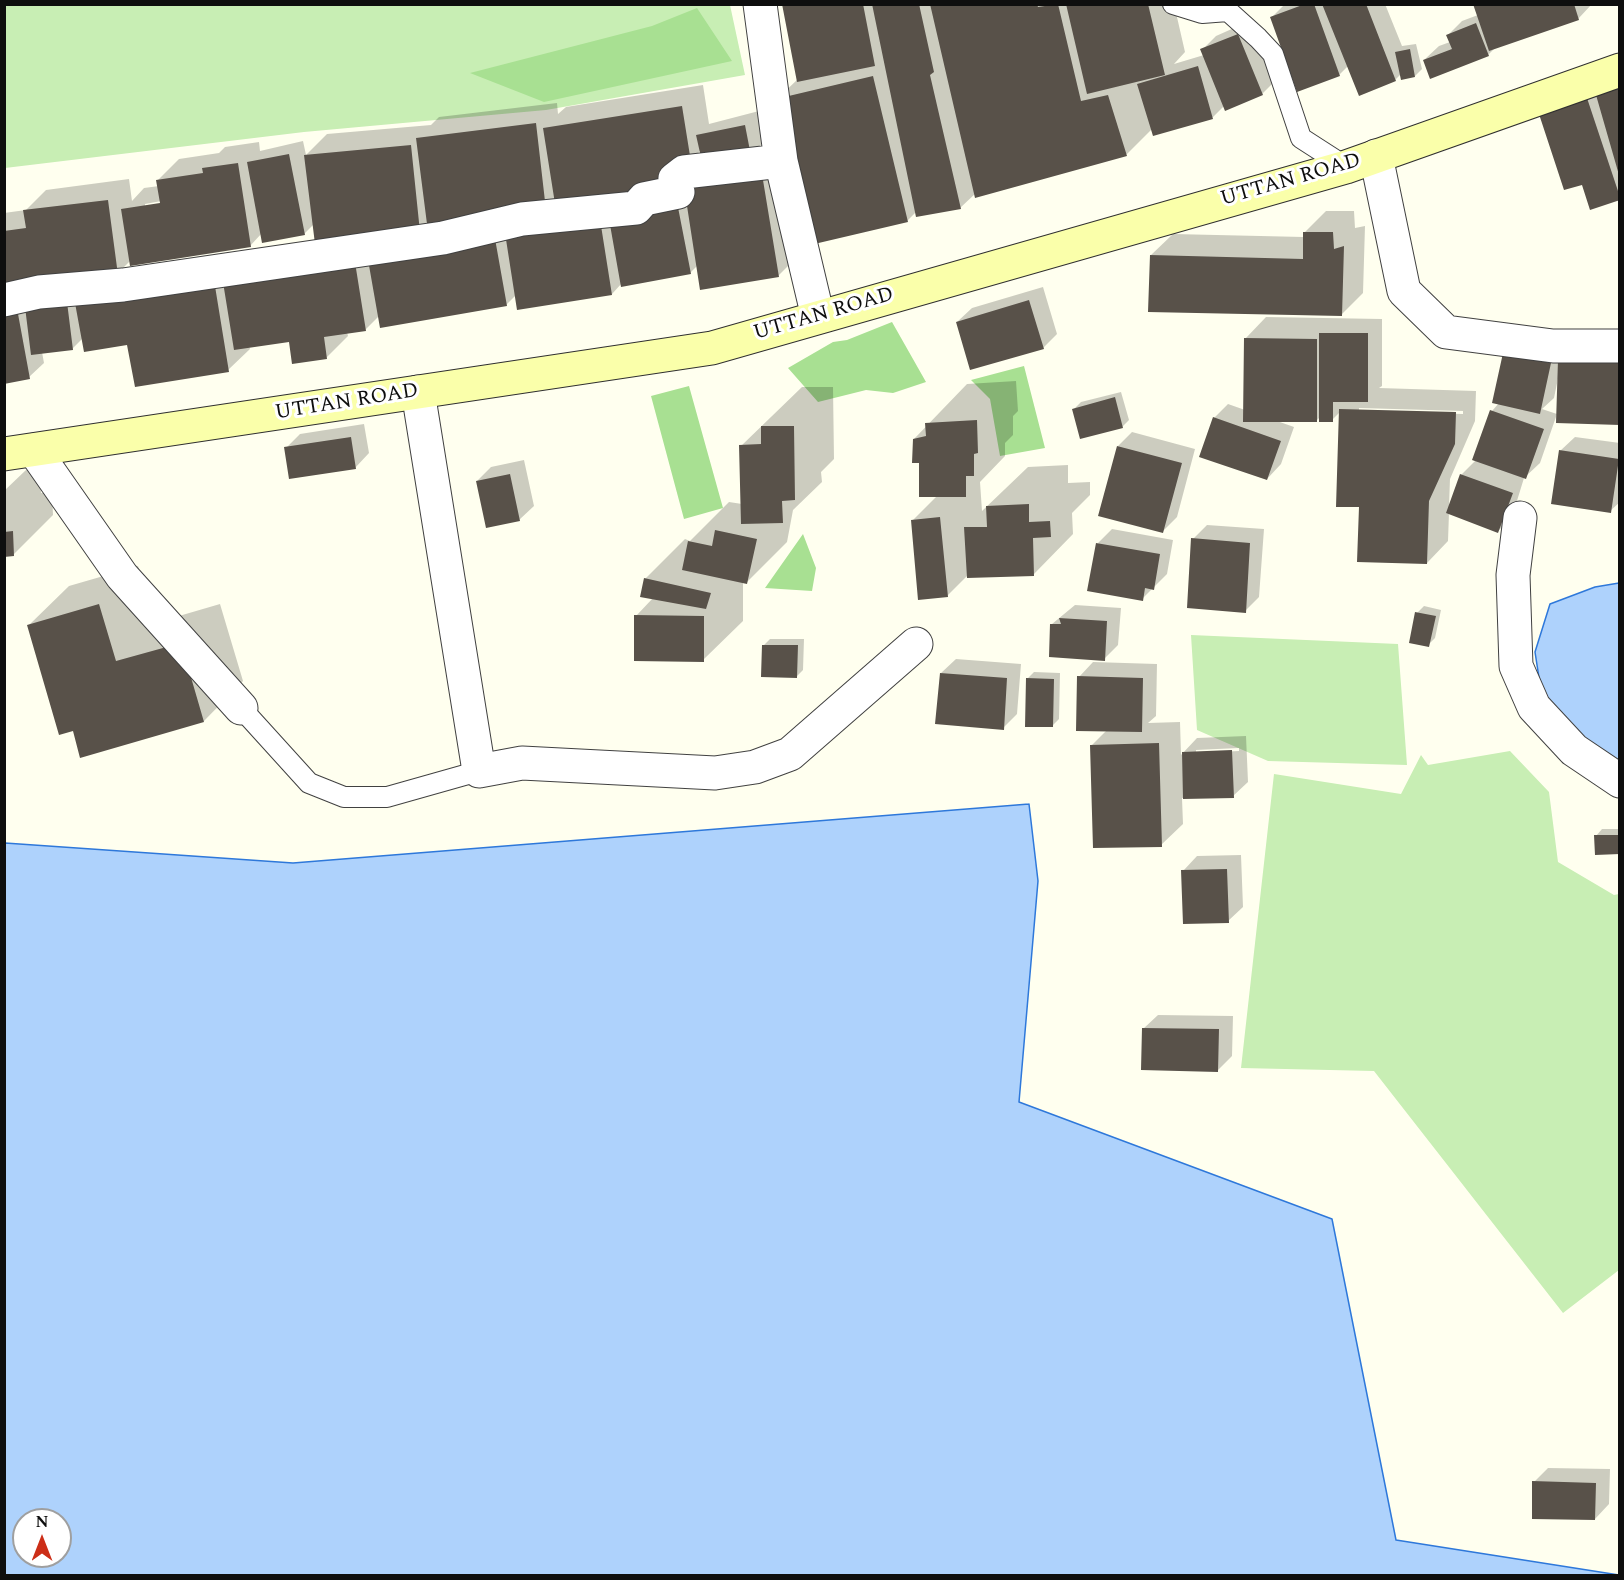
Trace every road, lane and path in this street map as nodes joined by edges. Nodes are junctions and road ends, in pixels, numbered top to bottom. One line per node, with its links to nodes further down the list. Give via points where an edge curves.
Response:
1 (760, 4): 5 (street)
2 (1173, 4): 6 (lane, via 1202,13 1228,11 1258,38 1273,54 1301,138)
3 (1620, 70): 4 (main road, UTTAN ROAD)
4 (1376, 156): 6 (main road, UTTAN ROAD); 9 (street, via 1404,291 1446,332 1553,346)
5 (781, 160): 7 (street, via 684,172 675,179 678,192 644,199 636,208 522,219 443,238 123,285 39,292); 8 (street)
6 (1346, 167): 8 (main road, UTTAN ROAD)
7 (4, 300)
8 (818, 317): 10 (main road, UTTAN ROAD, via 712,348)
9 (1620, 346)
10 (418, 392): 11 (main road, UTTAN ROAD); 15 (street)
11 (19, 452): 14 (street, via 122,576)
12 (1520, 518): 16 (street, via 1513,575 1516,666 1534,707 1574,750)
13 (916, 644): 15 (street, via 790,754 755,767 715,773 522,763)
14 (241, 708): 15 (lane, via 309,783 344,797 387,797)
15 (479, 771)
16 (1620, 781)

